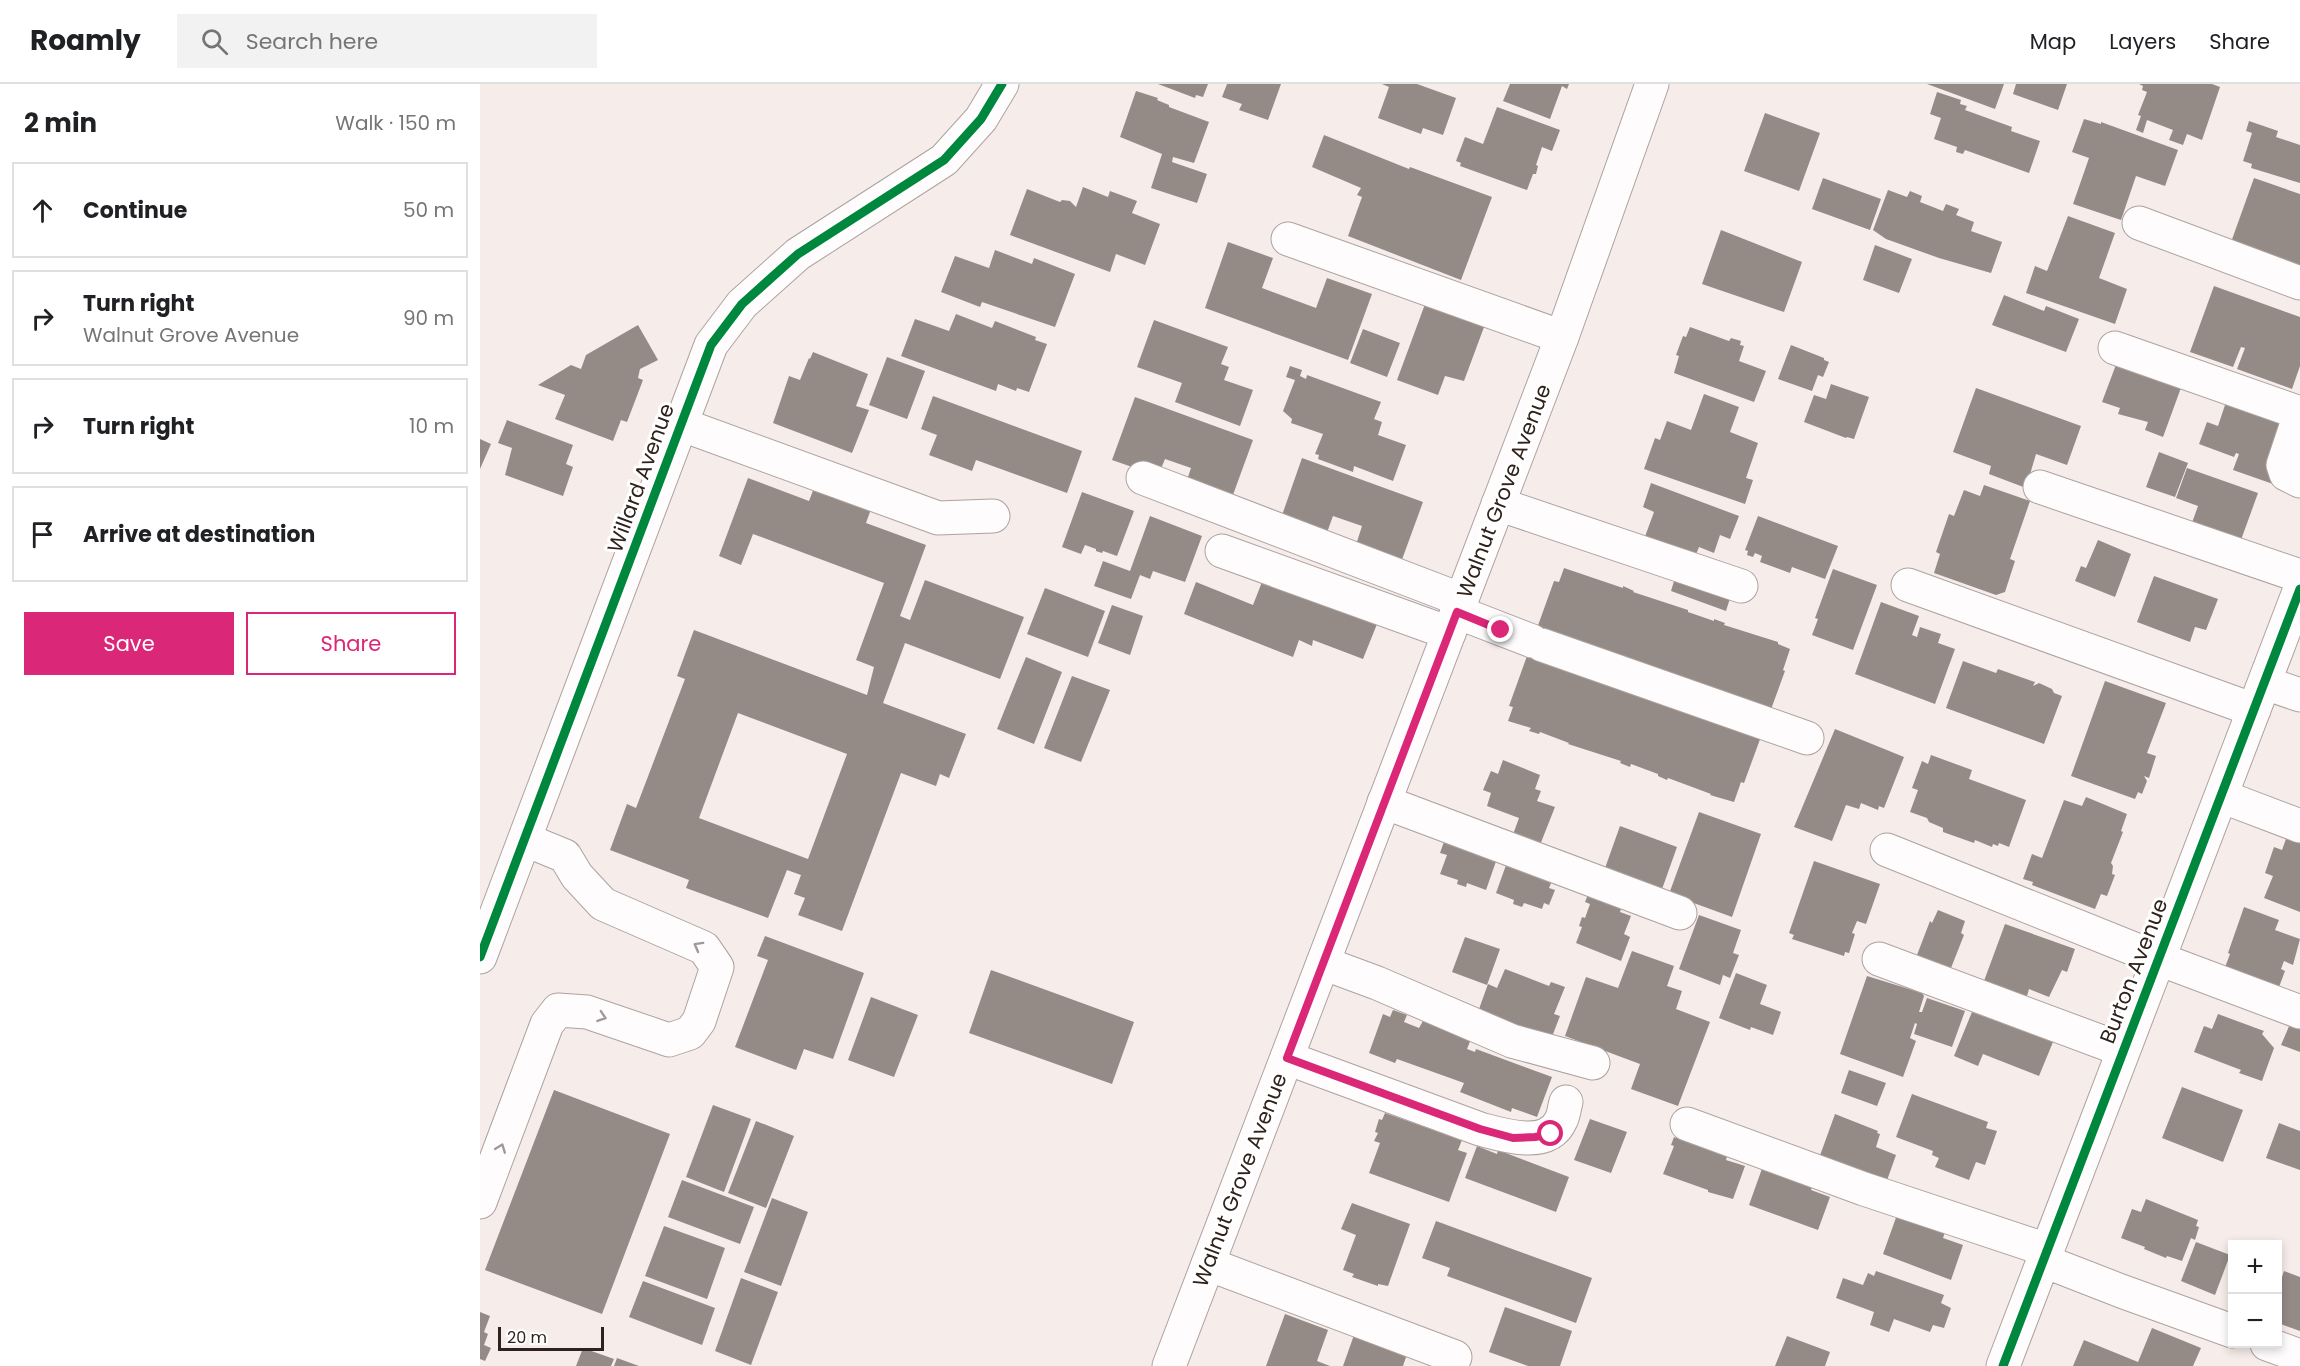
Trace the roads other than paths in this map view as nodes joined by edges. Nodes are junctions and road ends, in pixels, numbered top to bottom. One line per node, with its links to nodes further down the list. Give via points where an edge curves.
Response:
1 (1002, 84): 9 (street, Willard Avenue, via 981,119 944,160 798,254 742,304 711,345)
2 (1652, 84): 6 (street, Walnut Grove Avenue)
3 (2139, 223): 5 (street)
4 (1288, 239): 6 (street)
5 (2300, 283)
6 (1562, 338): 13 (street, Walnut Grove Avenue)
7 (2115, 348): 8 (street)
8 (2300, 414): 11 (street, via 2283,465 2286,474)
9 (680, 424): 14 (street, via 938,518); 27 (street, Willard Avenue)
10 (1143, 478): 20 (street)
11 (2300, 481)
12 (2040, 487): 16 (street)
13 (1498, 504): 18 (street); 20 (street, Walnut Grove Avenue)
14 (993, 516)
15 (1222, 551): 20 (street)
16 (2300, 576)
17 (1908, 585): 22 (street)
18 (1741, 586)
19 (2300, 589): 22 (street, Burton Avenue)
20 (1456, 615): 23 (street); 25 (street, Walnut Grove Avenue)
21 (2300, 695): 22 (street)
22 (2259, 697): 24 (street, Burton Avenue)
23 (1807, 738)
24 (2221, 796): 26 (street); 32 (street, Burton Avenue)
25 (1384, 802): 29 (street); 33 (street, Walnut Grove Avenue)
26 (2300, 826)
27 (526, 840): 30 (street, Willard Avenue); 40 (street, one-way to 27, via 547,1024 558,1010 587,1012 669,1040 690,1033 699,1021 717,967 704,948 603,904 564,856)
28 (1887, 850): 32 (street)
29 (1680, 913)
30 (482, 947)
31 (1879, 958): 35 (street)
32 (2159, 959): 34 (street); 35 (street, Burton Avenue)
33 (1323, 963): 36 (street, Walnut Grove Avenue); 37 (street, via 1512,1041)
34 (2300, 1012)
35 (2122, 1050): 41 (street, Burton Avenue)
36 (1287, 1058): 38 (street, via 1513,1138 1551,1134 1561,1122); 42 (street, Walnut Grove Avenue)
37 (1593, 1063)
38 (1566, 1102)
39 (1688, 1124): 41 (street)
40 (480, 1202)
41 (2045, 1255): 43 (street, via 2121,1291); 48 (street, Burton Avenue)
42 (1208, 1264): 46 (street); 47 (street, Walnut Grove Avenue)
43 (2228, 1329)
44 (2278, 1348): 45 (street)
45 (2300, 1356)
46 (1455, 1357)
47 (1172, 1365)
48 (2003, 1366)

